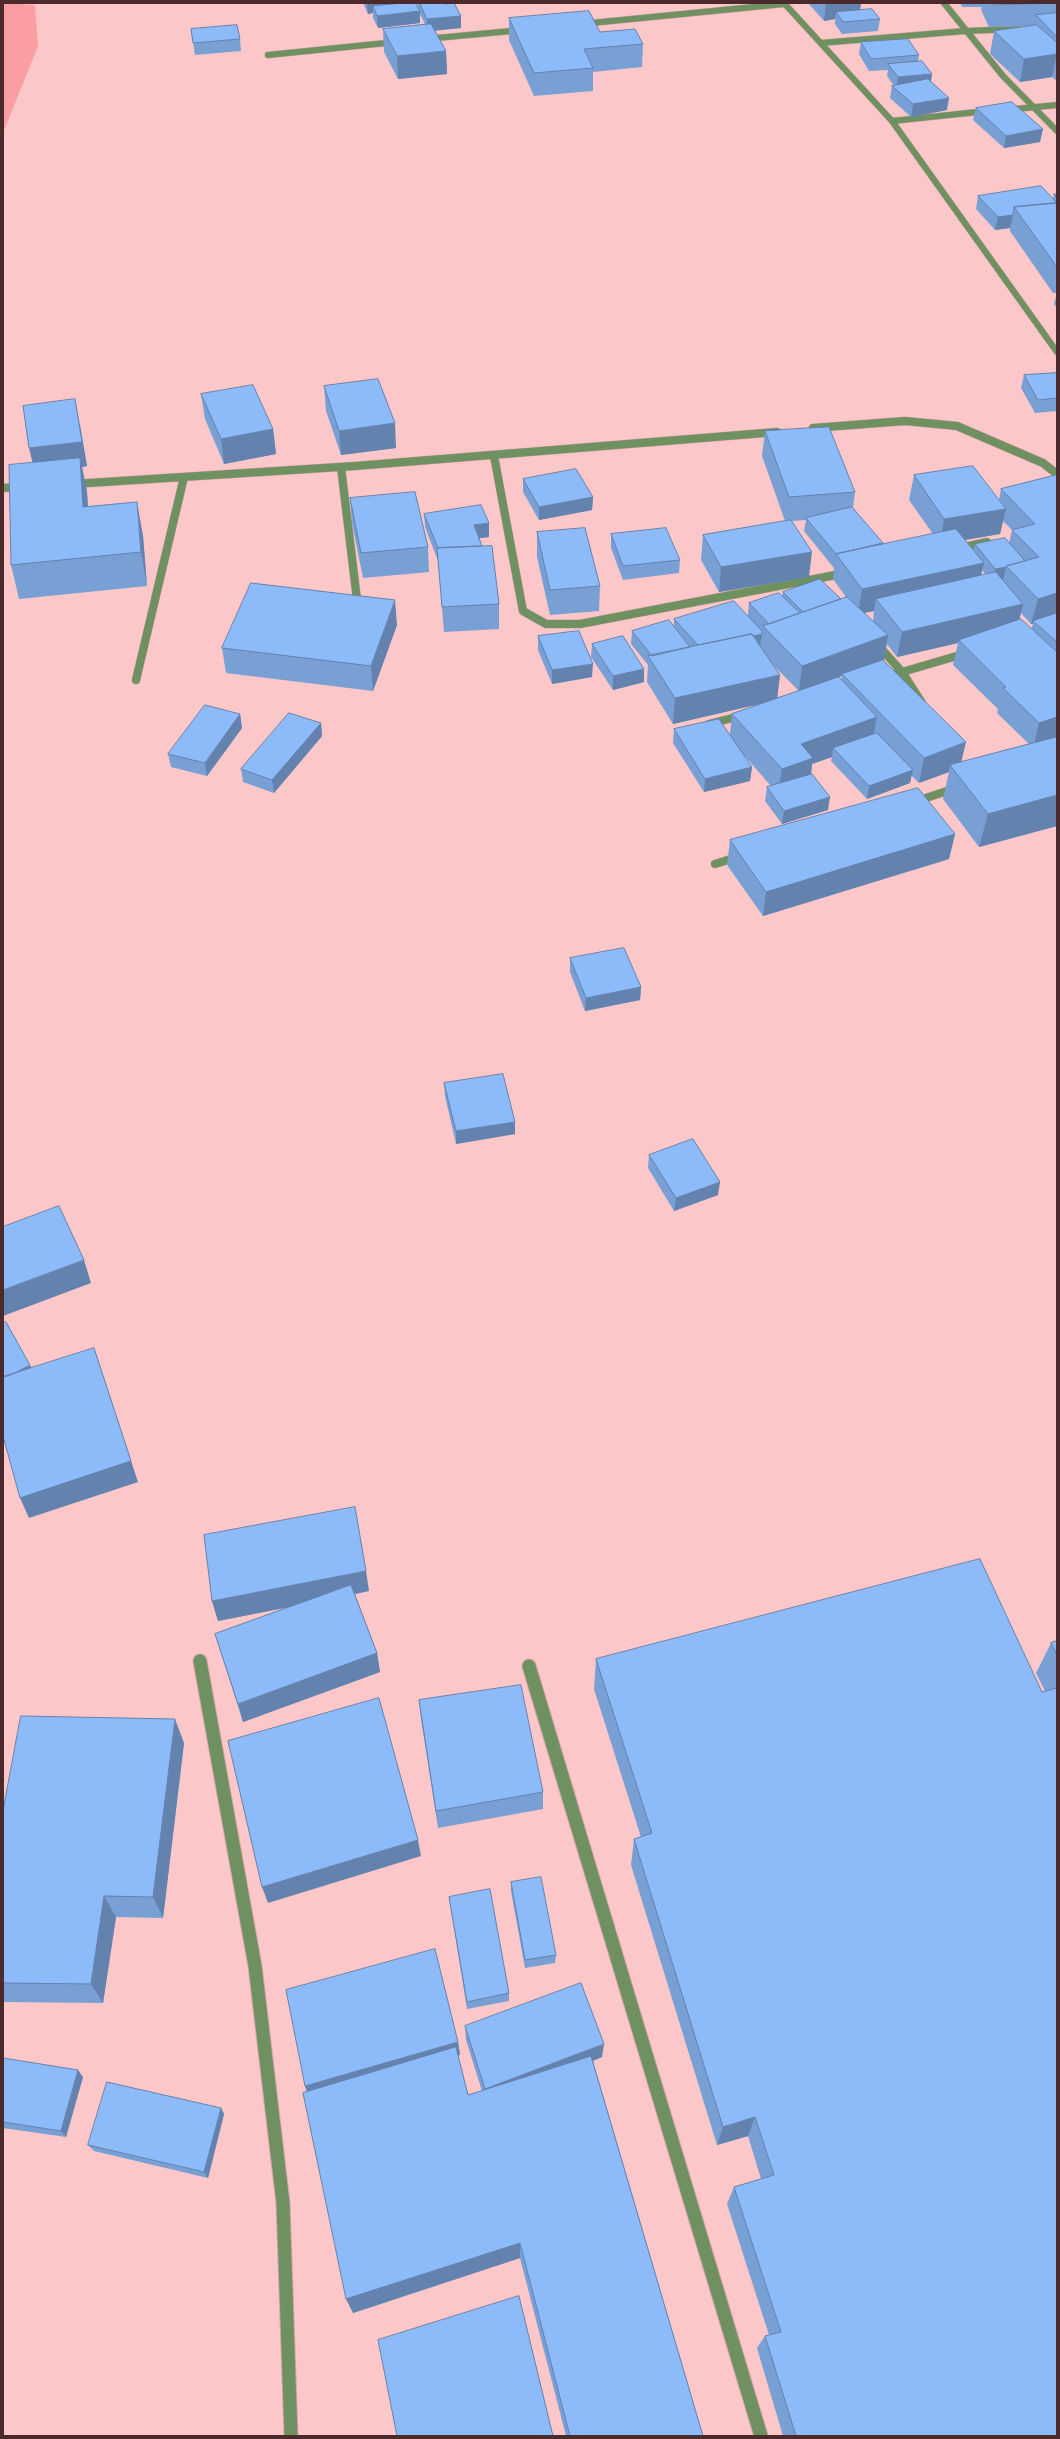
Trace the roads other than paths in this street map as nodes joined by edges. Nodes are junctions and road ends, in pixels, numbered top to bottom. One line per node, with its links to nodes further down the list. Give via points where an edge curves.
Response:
1 (784, 3): 3 (street); 9 (street)
2 (944, 3): 6 (street)
3 (570, 25)
4 (530, 29): 7 (street)
5 (1026, 29): 6 (street)
6 (965, 31): 9 (street); 12 (street)
7 (419, 40)
8 (403, 42): 10 (street)
9 (821, 43): 13 (street)
10 (268, 55)
11 (1057, 105): 12 (street)
12 (1035, 107): 13 (street); 14 (street)
13 (892, 121): 15 (street)
14 (1057, 131)
15 (1057, 352)
16 (804, 429): 20 (street, via 905,421 957,426 1043,463)
17 (782, 431): 18 (street)
18 (494, 456): 19 (street); 27 (street, via 523,611 546,624 580,624 823,582)
19 (341, 467): 21 (street); 28 (street)
20 (1057, 474)
21 (184, 477): 22 (street); 33 (street)
22 (66, 484)
23 (27, 487): 24 (street)
24 (3, 488)
25 (996, 540): 26 (street)
26 (950, 550)
27 (851, 572)
28 (358, 611)
29 (871, 637): 31 (street)
30 (976, 650): 31 (street)
31 (902, 672): 32 (street); 34 (street)
32 (879, 678)
33 (136, 680)
34 (928, 711)
35 (753, 712): 36 (street)
36 (700, 726)
37 (962, 786): 38 (street)
38 (902, 805)
39 (752, 852): 40 (street)
40 (715, 864)
41 (200, 1661): 43 (street, via 255,1966 282,2204)
42 (529, 1666): 44 (street)
43 (291, 2436)
44 (761, 2436)

